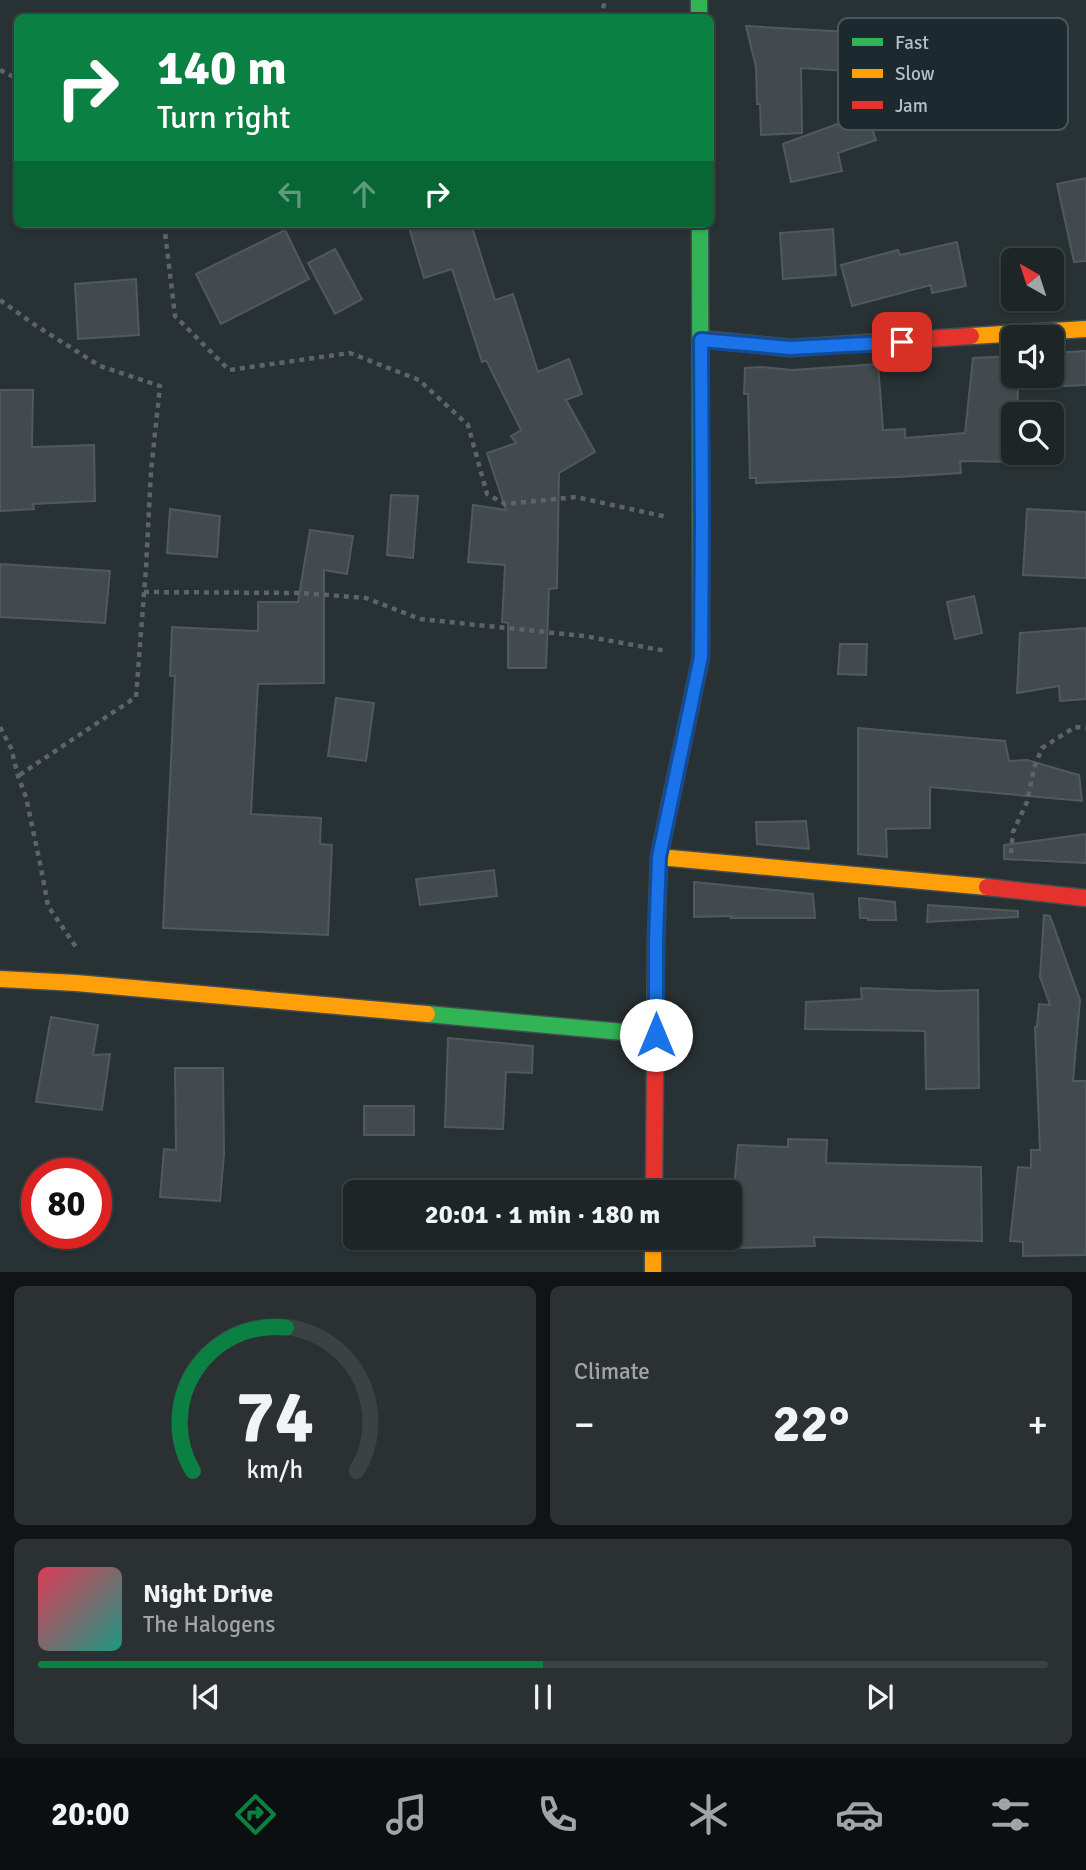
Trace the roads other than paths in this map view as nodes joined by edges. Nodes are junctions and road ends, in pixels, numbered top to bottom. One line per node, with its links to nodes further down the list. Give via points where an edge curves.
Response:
1 (700, 228): 3 (main road)
2 (1086, 329): 3 (main road, via 791,348)
3 (701, 340): 4 (main road, via 701,657)
4 (659, 857): 5 (main road); 7 (main road)
5 (1086, 898)
6 (0, 979): 7 (main road)
7 (656, 1035): 8 (main road)
8 (654, 1180)
9 (653, 1250): 10 (main road)
10 (653, 1272)

